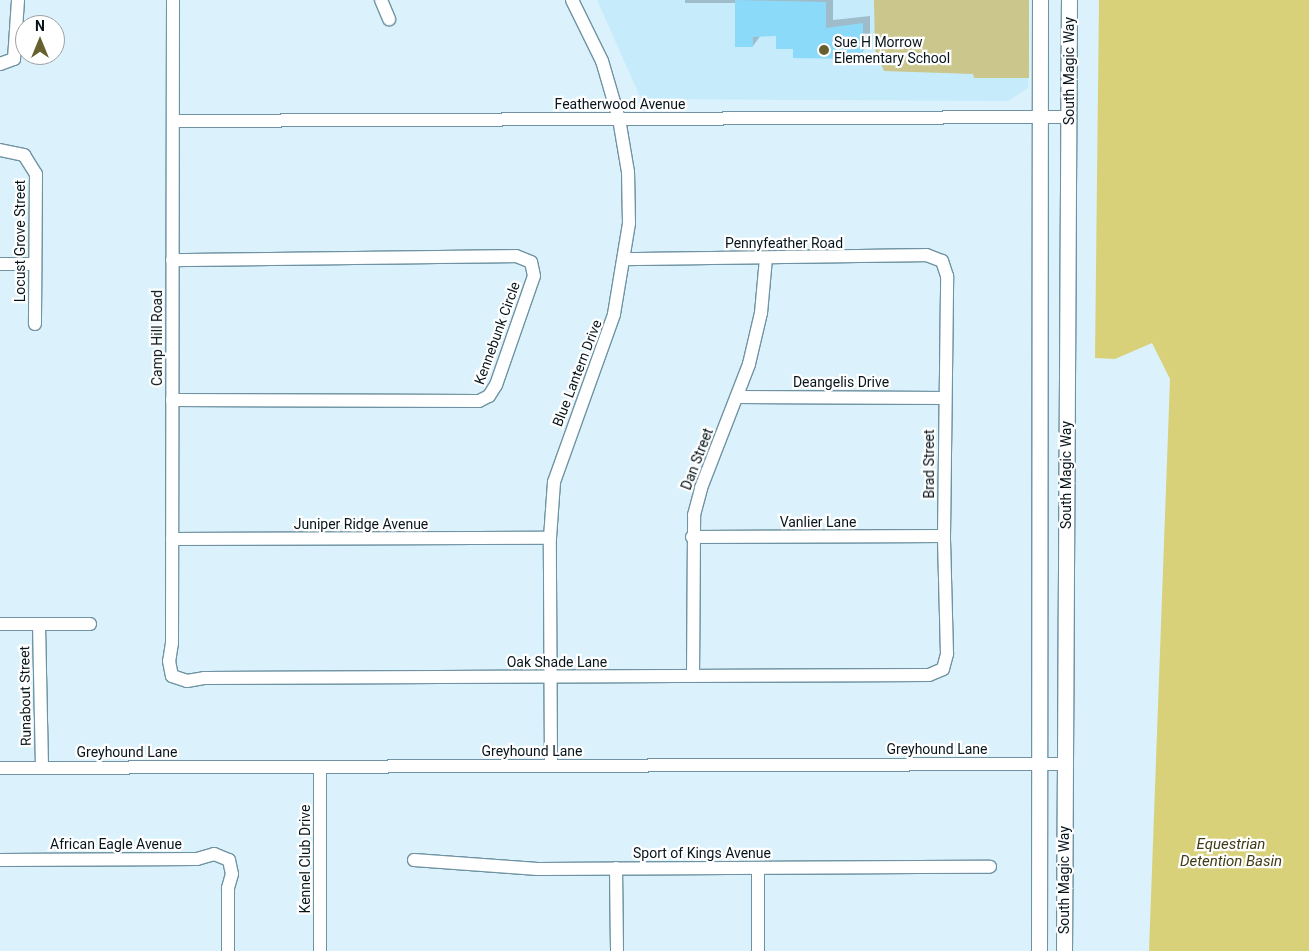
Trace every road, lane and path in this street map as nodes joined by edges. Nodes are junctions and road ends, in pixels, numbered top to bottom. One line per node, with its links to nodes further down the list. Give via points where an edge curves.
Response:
1 (18, 0): 8 (street, via 14,59)
2 (173, 0): 12 (street, Camp Hill Road)
3 (381, 0): 7 (street)
4 (572, 0): 11 (street, Blue Lantern Drive, via 602,61)
5 (1040, 0): 9 (street, South Magic Way)
6 (1069, 0): 10 (street, South Magic Way)
7 (389, 19)
8 (0, 64)
9 (1040, 117): 10 (street, Featherwood Avenue); 11 (street, Featherwood Avenue); 35 (street, South Magic Way)
10 (1068, 117): 36 (street, South Magic Way)
11 (619, 119): 12 (street, Featherwood Avenue); 15 (street, Blue Lantern Drive, via 628,172 629,223)
12 (173, 121): 16 (street, Camp Hill Road)
13 (0, 150): 19 (street, Locust Grove Street, via 29,159 36,174)
14 (766, 258): 15 (street, Pennyfeather Road); 17 (street, Pennyfeather Road, via 926,255); 21 (street, Dan Street, via 761,313)
15 (625, 259): 26 (street, Blue Lantern Drive, via 614,314 556,474)
16 (172, 260): 23 (street, Camp Hill Road); 23 (street, Kennebunk Circle, via 516,256 531,262 534,276 496,385 489,396 480,401)
17 (942, 261): 22 (street, Brad Street, via 947,276)
18 (0, 264): 19 (street)
19 (35, 264): 20 (street, Locust Grove Street)
20 (35, 324)
21 (737, 397): 22 (street, Deangelis Drive); 25 (street, Dan Street, via 697,499)
22 (944, 398): 24 (street, Brad Street)
23 (172, 400): 27 (street, Camp Hill Road)
24 (944, 536): 25 (street, Vanlier Lane); 31 (street, Brad Street, via 947,654)
25 (692, 537): 33 (street, Dan Street)
26 (550, 538): 27 (street, Juniper Ridge Avenue); 34 (street, Blue Lantern Drive)
27 (172, 539): 32 (street, Camp Hill Road, via 172,644 169,661)
28 (0, 624): 29 (street)
29 (39, 624): 30 (street); 40 (street, Runabout Street)
30 (90, 624)
31 (943, 668): 33 (street, Oak Shade Lane, via 929,675)
32 (172, 676): 34 (street, Oak Shade Lane, via 187,681 204,678)
33 (693, 676): 34 (street, Oak Shade Lane)
34 (550, 677): 37 (street, Blue Lantern Drive)
35 (1040, 764): 36 (street, Greyhound Lane); 37 (street, Greyhound Lane); 50 (street, South Magic Way)
36 (1064, 764): 51 (street, South Magic Way)
37 (551, 766): 38 (street, Greyhound Lane)
38 (320, 767): 40 (street, Greyhound Lane); 47 (street, Kennel Club Drive)
39 (0, 768): 40 (street, Greyhound Lane)
40 (42, 768)
41 (0, 860): 46 (street, African Eagle Avenue, via 197,859 214,854 229,860 232,874 228,888)
42 (414, 860): 44 (street, Sport of Kings Avenue, via 538,869)
43 (990, 867): 45 (street, Sport of Kings Avenue)
44 (616, 868): 45 (street, Sport of Kings Avenue); 48 (street)
45 (758, 868): 49 (street)
46 (228, 951)
47 (320, 951)
48 (617, 951)
49 (758, 951)
50 (1039, 951)
51 (1064, 951)

